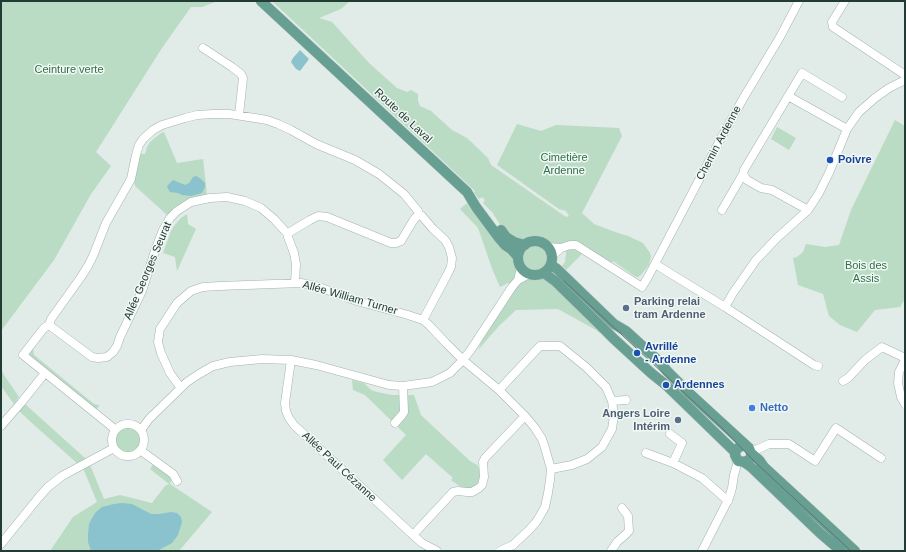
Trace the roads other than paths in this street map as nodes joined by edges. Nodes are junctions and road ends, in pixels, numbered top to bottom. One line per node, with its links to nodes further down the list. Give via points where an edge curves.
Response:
1 (261, 1): 11 (main road, Route de Laval)
2 (799, 1): 21 (street, Chemin Ardenne, via 720,140)
3 (846, 1): 5 (street, via 832,22 833,26)
4 (202, 48): 8 (street, via 241,74 243,78)
5 (905, 79): 9 (street, via 875,98 859,112)
6 (788, 96): 7 (street, via 802,73); 9 (street); 10 (street)
7 (842, 97)
8 (239, 115): 14 (street, via 278,124 316,144 355,160 379,174 404,194); 26 (street, via 212,114 185,118 162,125 143,139 136,155 131,179 106,223 90,261)
9 (847, 129): 13 (street, via 829,173)
10 (743, 174): 12 (street); 13 (street, via 747,180 761,188 772,190)
11 (466, 192): 16 (main road, via 488,212 506,237); 19 (main road, Route de Laval, via 499,238)
12 (722, 210)
13 (808, 210): 24 (street, via 756,260)
14 (419, 215): 15 (street, via 401,241 396,243 318,216); 25 (street, via 445,240 452,258 451,267)
15 (288, 233): 23 (street, Allée Georges Seurat, via 296,264); 26 (street, Allée Georges Seurat, via 261,208 245,201 227,197 191,202 177,211 163,230 142,291 113,352 107,357 92,357)
16 (525, 245): 17 (main road, via 536,242); 19 (main road)
17 (547, 247): 18 (street); 20 (main road, via 550,251)
18 (561, 248): 20 (street); 21 (street, Chemin Ardenne, via 579,246 642,287)
19 (518, 257): 22 (main road)
20 (549, 264): 22 (main road, via 538,275); 46 (main road, via 614,324 626,331); 49 (main road, via 555,281 619,344 666,384)
21 (655, 264): 24 (street)
22 (525, 271): 29 (street)
23 (295, 283): 25 (street, Allée William Turner, via 316,286); 34 (street, Allée William Turner, via 203,287 183,296 163,323 158,335 165,364)
24 (725, 307): 30 (street)
25 (423, 320): 29 (street, Allée William Turner)
26 (49, 325): 31 (street, via 23,355)
27 (905, 359): 32 (street, via 882,347); 38 (street, via 899,372 898,383)
28 (291, 360): 33 (street, via 389,385); 34 (street, via 262,359 213,366); 56 (street, Allée Paul Cézanne, via 285,403 289,418)
29 (463, 360): 33 (street, via 450,373 432,382); 35 (street)
30 (818, 366)
31 (45, 372): 41 (street); 42 (street)
32 (843, 381)
33 (404, 386): 40 (street, via 404,412)
34 (180, 387): 43 (street)
35 (499, 390): 37 (street, via 540,346 560,346 606,387); 39 (street)
36 (626, 400): 37 (street)
37 (612, 401): 52 (street, via 612,429 602,447 588,459)
38 (905, 404)
39 (525, 416): 52 (street, via 542,439); 56 (street, via 484,458 484,477 479,488 472,492 453,492)
40 (395, 422)
41 (1, 426)
42 (114, 430): 43 (street, via 128,424); 45 (street)
43 (141, 430): 47 (street, via 144,441)
44 (670, 434): 51 (street, via 682,443)
45 (114, 448): 47 (street, via 126,456); 57 (street, via 62,476 48,487)
46 (749, 449): 49 (main road, via 739,447); 49 (main road, via 749,460); 50 (street, via 756,450 769,444 789,444 815,460 836,428); 64 (main road)
47 (142, 451): 53 (street, via 173,474)
48 (646, 453): 51 (street)
49 (739, 458): 54 (street); 63 (main road)
50 (881, 458)
51 (673, 463): 54 (street, via 702,478)
52 (550, 469): 58 (street, via 545,507 537,521)
53 (177, 481)
54 (728, 501): 62 (street)
55 (622, 508): 61 (street, via 628,516 629,531)
56 (413, 536): 59 (street, Allée Paul Cézanne)
57 (1, 544)
58 (514, 548): 60 (street)
59 (437, 551)
60 (500, 551)
61 (611, 551)
62 (702, 551)
63 (841, 551)
64 (855, 551)

